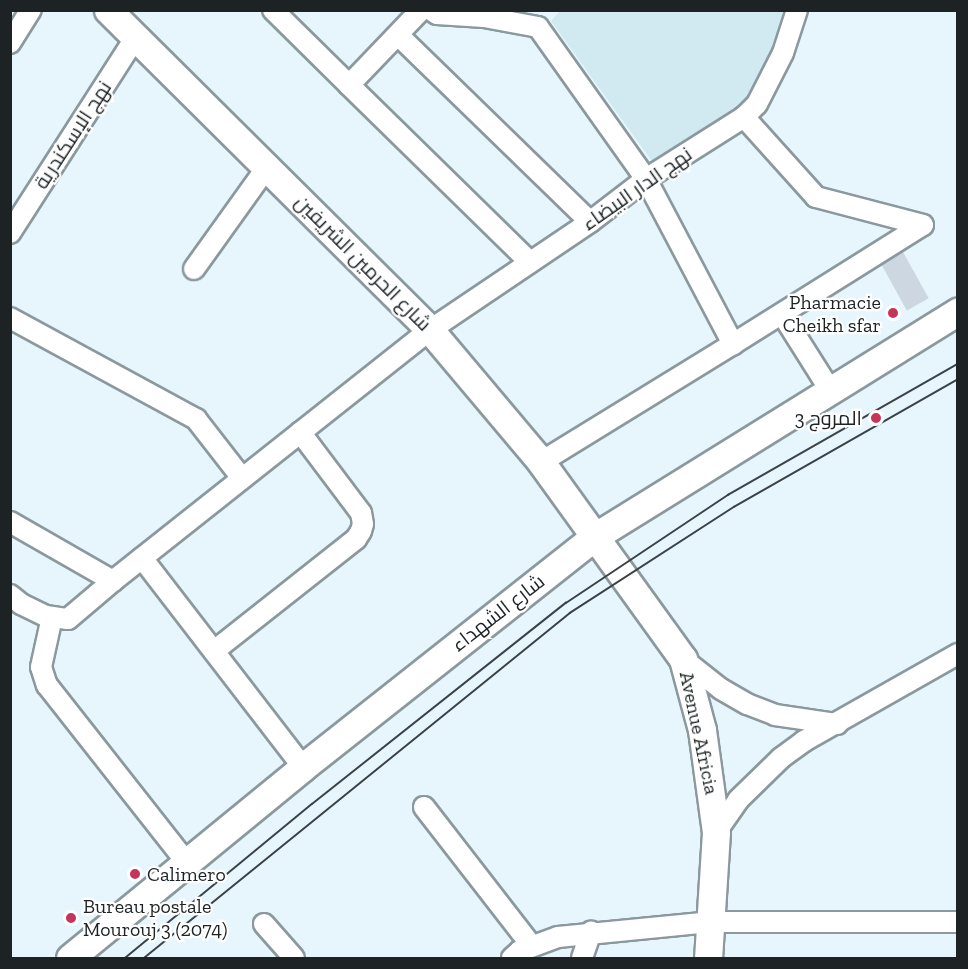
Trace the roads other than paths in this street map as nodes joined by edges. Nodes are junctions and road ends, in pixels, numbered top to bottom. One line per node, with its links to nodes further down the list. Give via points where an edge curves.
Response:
1 (31, 10): 9 (street)
2 (108, 10): 8 (street, شارع الحرمين الشريفين)
3 (273, 10): 10 (street)
4 (421, 10): 7 (street)
5 (431, 10): 13 (street, via 437,14 484,17 538,27)
6 (797, 10): 11 (street, نهج الدار البيضاء, via 783,53 757,104)
7 (398, 35): 10 (street); 14 (street)
8 (136, 37): 12 (street, شارع الحرمين الشريفين); 15 (street, نهج الإسكندرية)
9 (10, 43)
10 (349, 85): 16 (street)
11 (744, 117): 13 (street, نهج الدار البيضاء); 19 (street, via 816,197 923,225)
12 (267, 167): 17 (street); 21 (street, شارع الحرمين الشريفين)
13 (646, 179): 14 (street, نهج الدار البيضاء); 22 (street)
14 (590, 222): 16 (street, نهج الدار البيضاء)
15 (10, 233)
16 (530, 262): 21 (street, نهج الدار البيضاء)
17 (194, 269)
18 (957, 311): 23 (street, شارع الشهداء)
19 (782, 314): 22 (street); 23 (street)
20 (10, 318): 26 (street, via 196,420)
21 (430, 330): 24 (street, نهج الدار البيضاء); 25 (street, شارع الحرمين الشريفين)
22 (733, 344): 25 (street)
23 (830, 390): 28 (street, شارع الشهداء)
24 (300, 432): 26 (street, نهج الدار البيضاء); 33 (street, via 361,513 361,531)
25 (541, 462): 28 (street, شارع الحرمين الشريفين)
26 (242, 478): 29 (street, نهج الدار البيضاء)
27 (10, 522): 30 (street)
28 (594, 537): 35 (street, Avenue Africia); 37 (street, شارع الشهداء)
29 (142, 558): 30 (street, نهج الدار البيضاء); 33 (street)
30 (113, 581): 32 (street, نهج الدار البيضاء, via 68,619)
31 (10, 595): 32 (street)
32 (52, 617): 40 (street, via 41,667 47,685)
33 (214, 651): 37 (street)
34 (957, 654): 36 (street)
35 (683, 659): 36 (street, via 720,689 747,704 776,715); 39 (street, Avenue Africia, via 702,730)
36 (837, 724): 39 (street, via 804,741 764,773 738,800)
37 (303, 767): 40 (street, شارع الشهداء)
38 (424, 807): 45 (street)
39 (716, 832): 41 (street, Avenue Africia)
40 (187, 863): 46 (street, شارع الشهداء)
41 (712, 922): 42 (street); 44 (street); 50 (street, Avenue Africia)
42 (957, 922)
43 (264, 924): 47 (street)
44 (591, 932): 45 (street); 49 (street)
45 (532, 946): 48 (street)
46 (70, 958)
47 (294, 958)
48 (512, 958)
49 (582, 958)
50 (708, 958)

